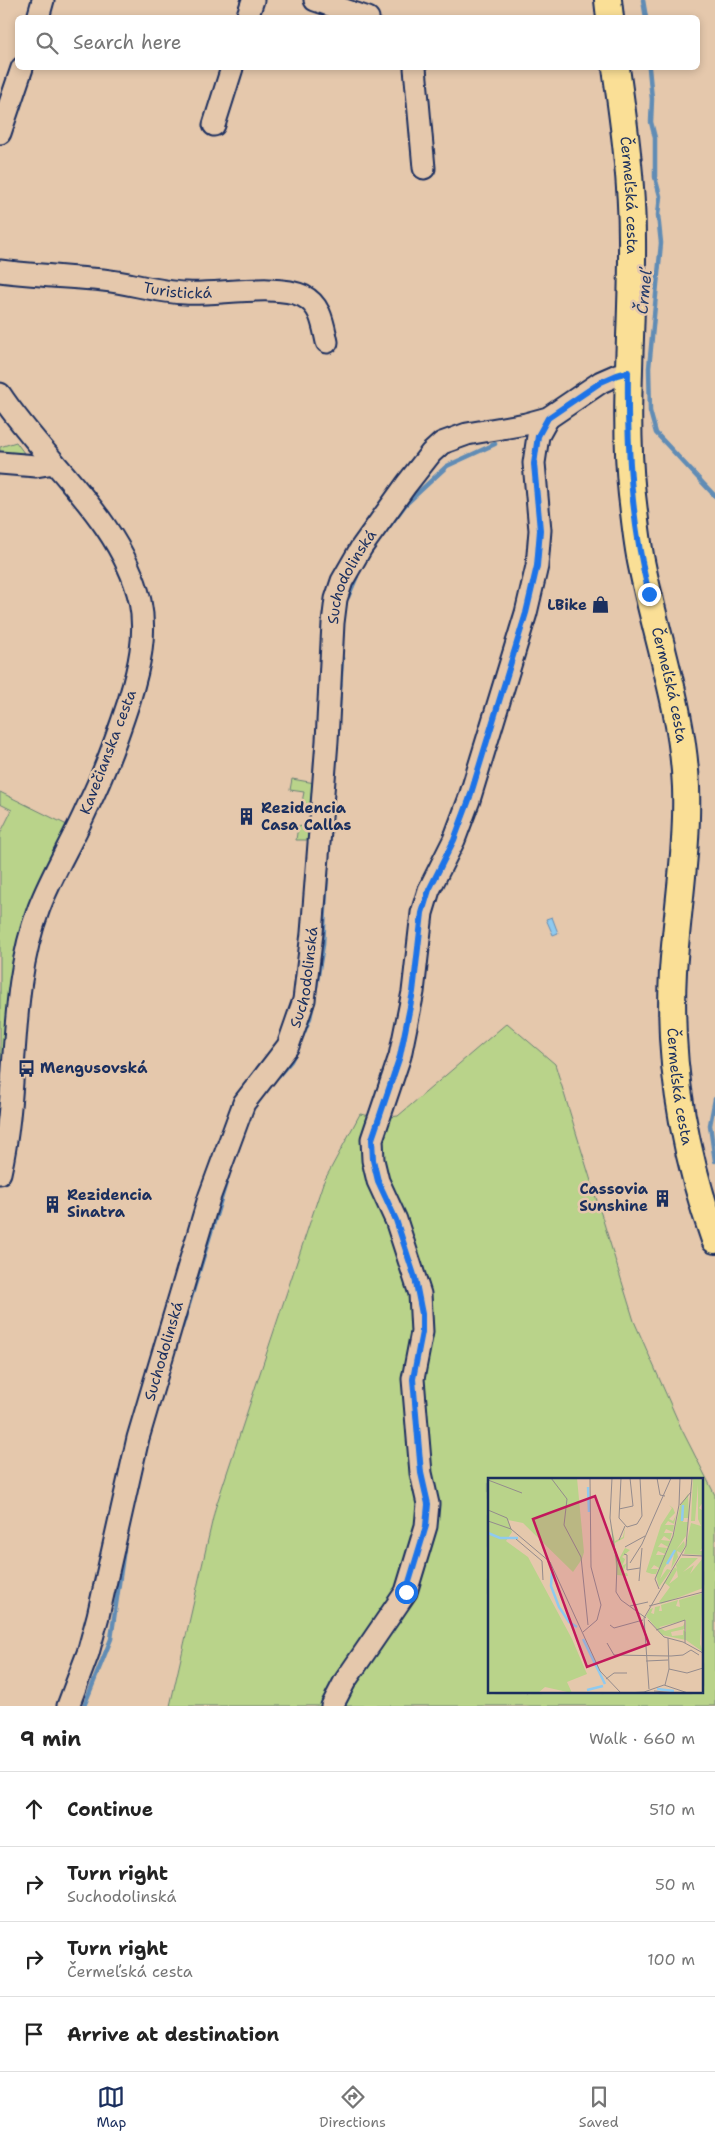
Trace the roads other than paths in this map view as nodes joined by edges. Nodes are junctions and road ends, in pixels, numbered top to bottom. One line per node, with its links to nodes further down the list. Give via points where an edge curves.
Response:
1 (43, 0): 5 (street)
2 (253, 0): 6 (street)
3 (315, 0): 7 (street)
4 (608, 0): 8 (main road)
5 (39, 15)
6 (249, 15)
7 (359, 15)
8 (610, 15)
9 (21, 70): 14 (street)
10 (231, 70): 13 (street)
11 (415, 70): 15 (street)
12 (616, 70): 18 (main road, Čermeľská cesta, via 632,236)
13 (214, 125)
14 (0, 133)
15 (424, 168)
16 (0, 271): 17 (street, Turistická, via 103,280 165,292 295,293 316,307)
17 (327, 342)
18 (628, 372): 20 (street, Suchodolinská, via 601,382); 24 (main road, Čermeľská cesta, via 628,430 637,537 680,720 686,778 685,857 672,999 676,1073 694,1178)
19 (0, 394): 21 (street, Kavečianska cesta)
20 (548, 418): 25 (street, Suchodolinská, via 451,438 436,448 361,548 342,581 333,623 313,924 304,1000 288,1046 244,1103 209,1198 140,1431 88,1653); 26 (street, via 538,436 534,464 540,530 537,566 526,613 469,800 422,913 413,992 400,1056 372,1139 378,1181 396,1220 420,1294 422,1332 413,1379 421,1473 428,1504 426,1526 406,1592 345,1681)
21 (54, 462): 22 (street, via 36,466); 23 (street, Kavečianska cesta, via 98,516 123,558 140,600 142,639 136,675 121,725 87,809 39,908 29,941 22,974 12,1102)
22 (0, 463)
23 (0, 1173)
24 (715, 1240)
25 (68, 1706)
26 (332, 1706)

